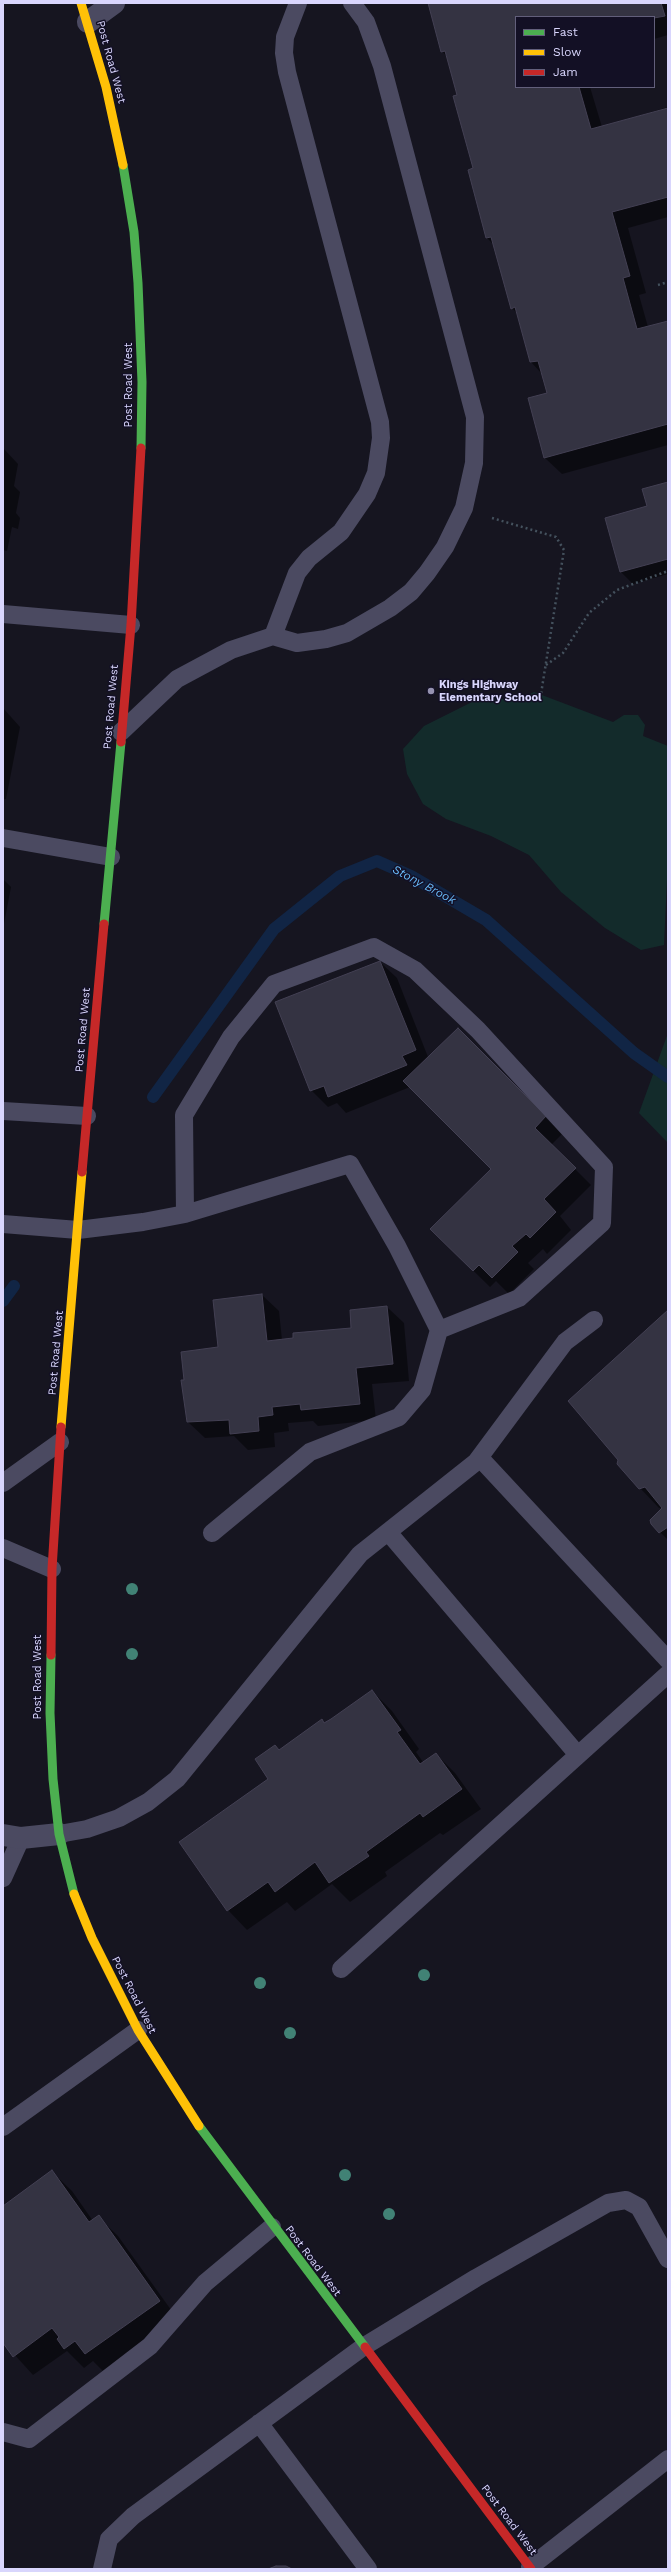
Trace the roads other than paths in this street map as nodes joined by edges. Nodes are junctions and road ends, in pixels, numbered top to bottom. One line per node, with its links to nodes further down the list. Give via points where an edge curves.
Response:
1 (114, 3): 4 (street)
2 (298, 3): 7 (lane, via 285,37 287,72 380,422 381,438 376,473 368,494 341,532 309,558 298,573)
3 (352, 3): 7 (lane, via 366,22 382,66 475,417 474,463 464,508 445,547 411,592 390,608 347,633 326,639 297,642)
4 (84, 12): 6 (main road, Post Road West, via 106,87 121,152 134,232 138,283 141,329 141,432)
5 (3, 614): 6 (lane)
6 (131, 625): 8 (main road, Post Road West)
7 (273, 636): 8 (lane, via 231,650 177,679)
8 (121, 732): 10 (main road, Post Road West)
9 (3, 838): 10 (lane)
10 (111, 857): 12 (main road, Post Road West)
11 (3, 1111): 12 (lane)
12 (87, 1116): 15 (main road, Post Road West)
13 (185, 1214): 15 (lane); 17 (lane, via 350,1164 397,1246); 17 (lane, via 184,1115 231,1037 274,984 374,947 415,970 472,1024 604,1167 602,1223 519,1298)
14 (3, 1224): 15 (lane)
15 (78, 1230): 18 (main road, Post Road West)
16 (594, 1320): 19 (lane, via 565,1342)
17 (439, 1330): 22 (lane, via 422,1390 399,1417 310,1452)
18 (60, 1442): 20 (lane); 24 (main road, Post Road West)
19 (480, 1458): 21 (lane); 25 (lane)
20 (3, 1483)
21 (388, 1532): 27 (lane); 28 (lane, via 360,1554 177,1779 148,1802 119,1818 87,1829)
22 (212, 1533)
23 (3, 1548): 24 (lane)
24 (52, 1569): 28 (main road, Post Road West, via 50,1713)
25 (668, 1660)
26 (668, 1674): 27 (lane)
27 (578, 1754): 31 (lane)
28 (59, 1834): 29 (street); 32 (main road, Post Road West, via 73,1890 92,1938)
29 (12, 1836): 30 (lane)
30 (3, 1878)
31 (341, 1969)
32 (138, 2030): 33 (lane); 34 (main road, Post Road West, via 188,2112)
33 (3, 2127)
34 (272, 2227): 36 (main road, Post Road West); 38 (lane, via 205,2284 150,2346 29,2439)
35 (668, 2259): 36 (lane, via 639,2207 626,2200 608,2203 476,2278)
36 (363, 2347): 37 (lane); 40 (main road, Post Road West)
37 (259, 2423): 41 (lane, via 133,2516 108,2539); 42 (lane)
38 (3, 2432)
39 (668, 2459): 40 (lane)
40 (530, 2568)
41 (102, 2569)
42 (368, 2569)

